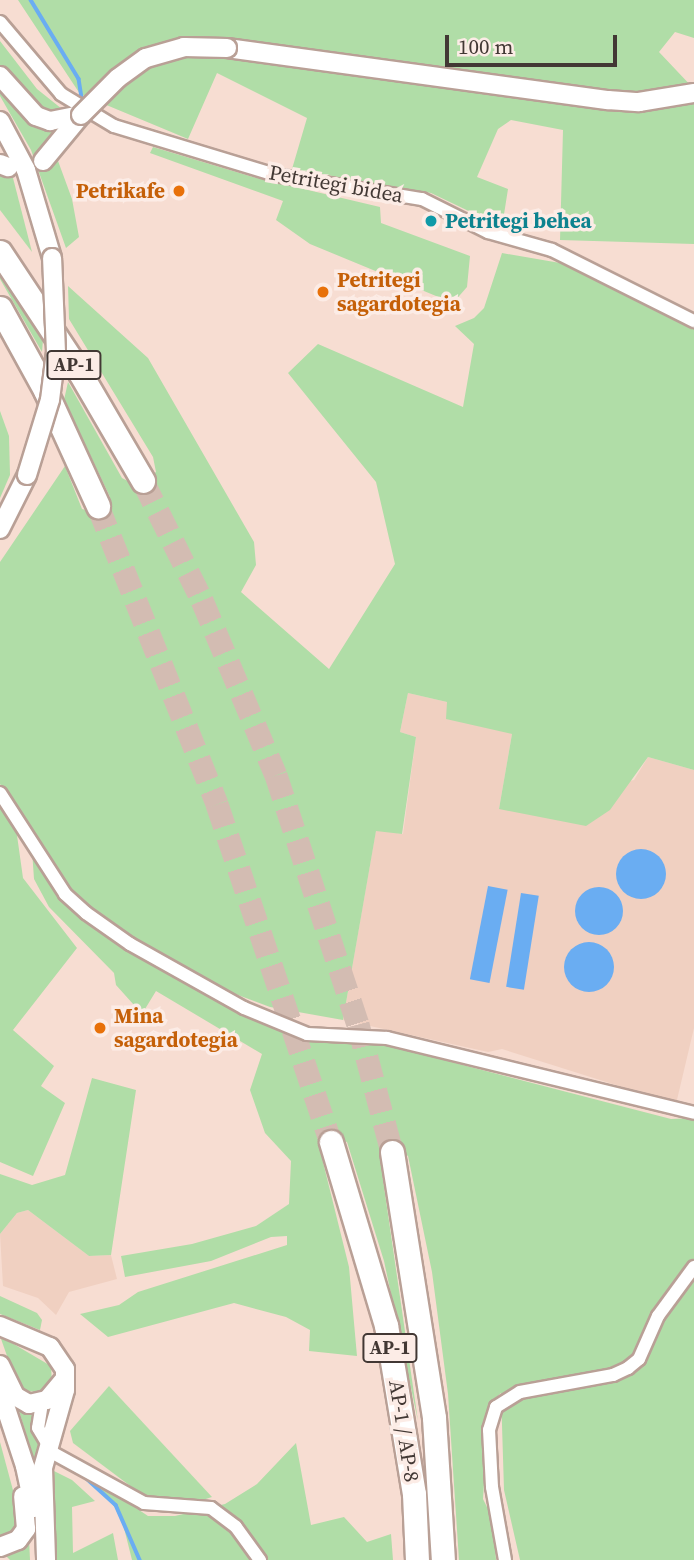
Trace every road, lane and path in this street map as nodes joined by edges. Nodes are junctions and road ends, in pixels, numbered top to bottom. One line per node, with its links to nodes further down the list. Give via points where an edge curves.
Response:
1 (0, 22): 9 (street, Petritegi bidea, via 61,94 114,126 275,175 422,199 488,232 552,250)
2 (0, 76): 4 (main road, via 36,117 50,121)
3 (694, 93): 4 (main road, bridge, via 649,101 608,100 227,48 184,47 146,58)
4 (81, 115): 6 (main road)
5 (0, 121): 12 (main road, bridge, via 26,170 52,258 56,352 50,400 27,475)
6 (43, 161)
7 (0, 252): 10 (highway, AP-1, via 80,373)
8 (0, 308): 11 (highway, AP-1, via 45,390)
9 (694, 321)
10 (143, 481)
11 (98, 506)
12 (0, 529)
13 (0, 793): 14 (street, via 65,894 86,913 205,989 307,1034 387,1038)
14 (694, 1113)
15 (331, 1142): 32 (highway, AP-1 / AP-8 / AP-1, via 386,1325 414,1494)
16 (392, 1152): 33 (highway, AP-1 / AP-8 / AP-1, via 434,1418)
17 (694, 1267): 34 (street, via 658,1316 639,1359 628,1368 520,1392 496,1407 489,1430 492,1487)
18 (0, 1326): 20 (main road, via 50,1347 61,1358)
19 (0, 1365): 22 (main road, via 15,1396)
20 (65, 1374): 22 (main road, via 59,1389); 24 (main road)
21 (0, 1390): 29 (main road, via 25,1466)
22 (39, 1406): 24 (street); 25 (street, via 38,1428)
23 (0, 1419): 28 (main road, via 21,1485 26,1522 18,1540)
24 (53, 1428): 25 (main road); 26 (street)
25 (47, 1447): 26 (street); 27 (main road)
26 (67, 1459): 27 (street); 31 (street, via 144,1503 211,1508 236,1527)
27 (43, 1468): 30 (main road)
28 (0, 1547)
29 (38, 1560)
30 (46, 1560)
31 (260, 1560)
32 (417, 1560)
33 (443, 1560)
34 (505, 1560)

